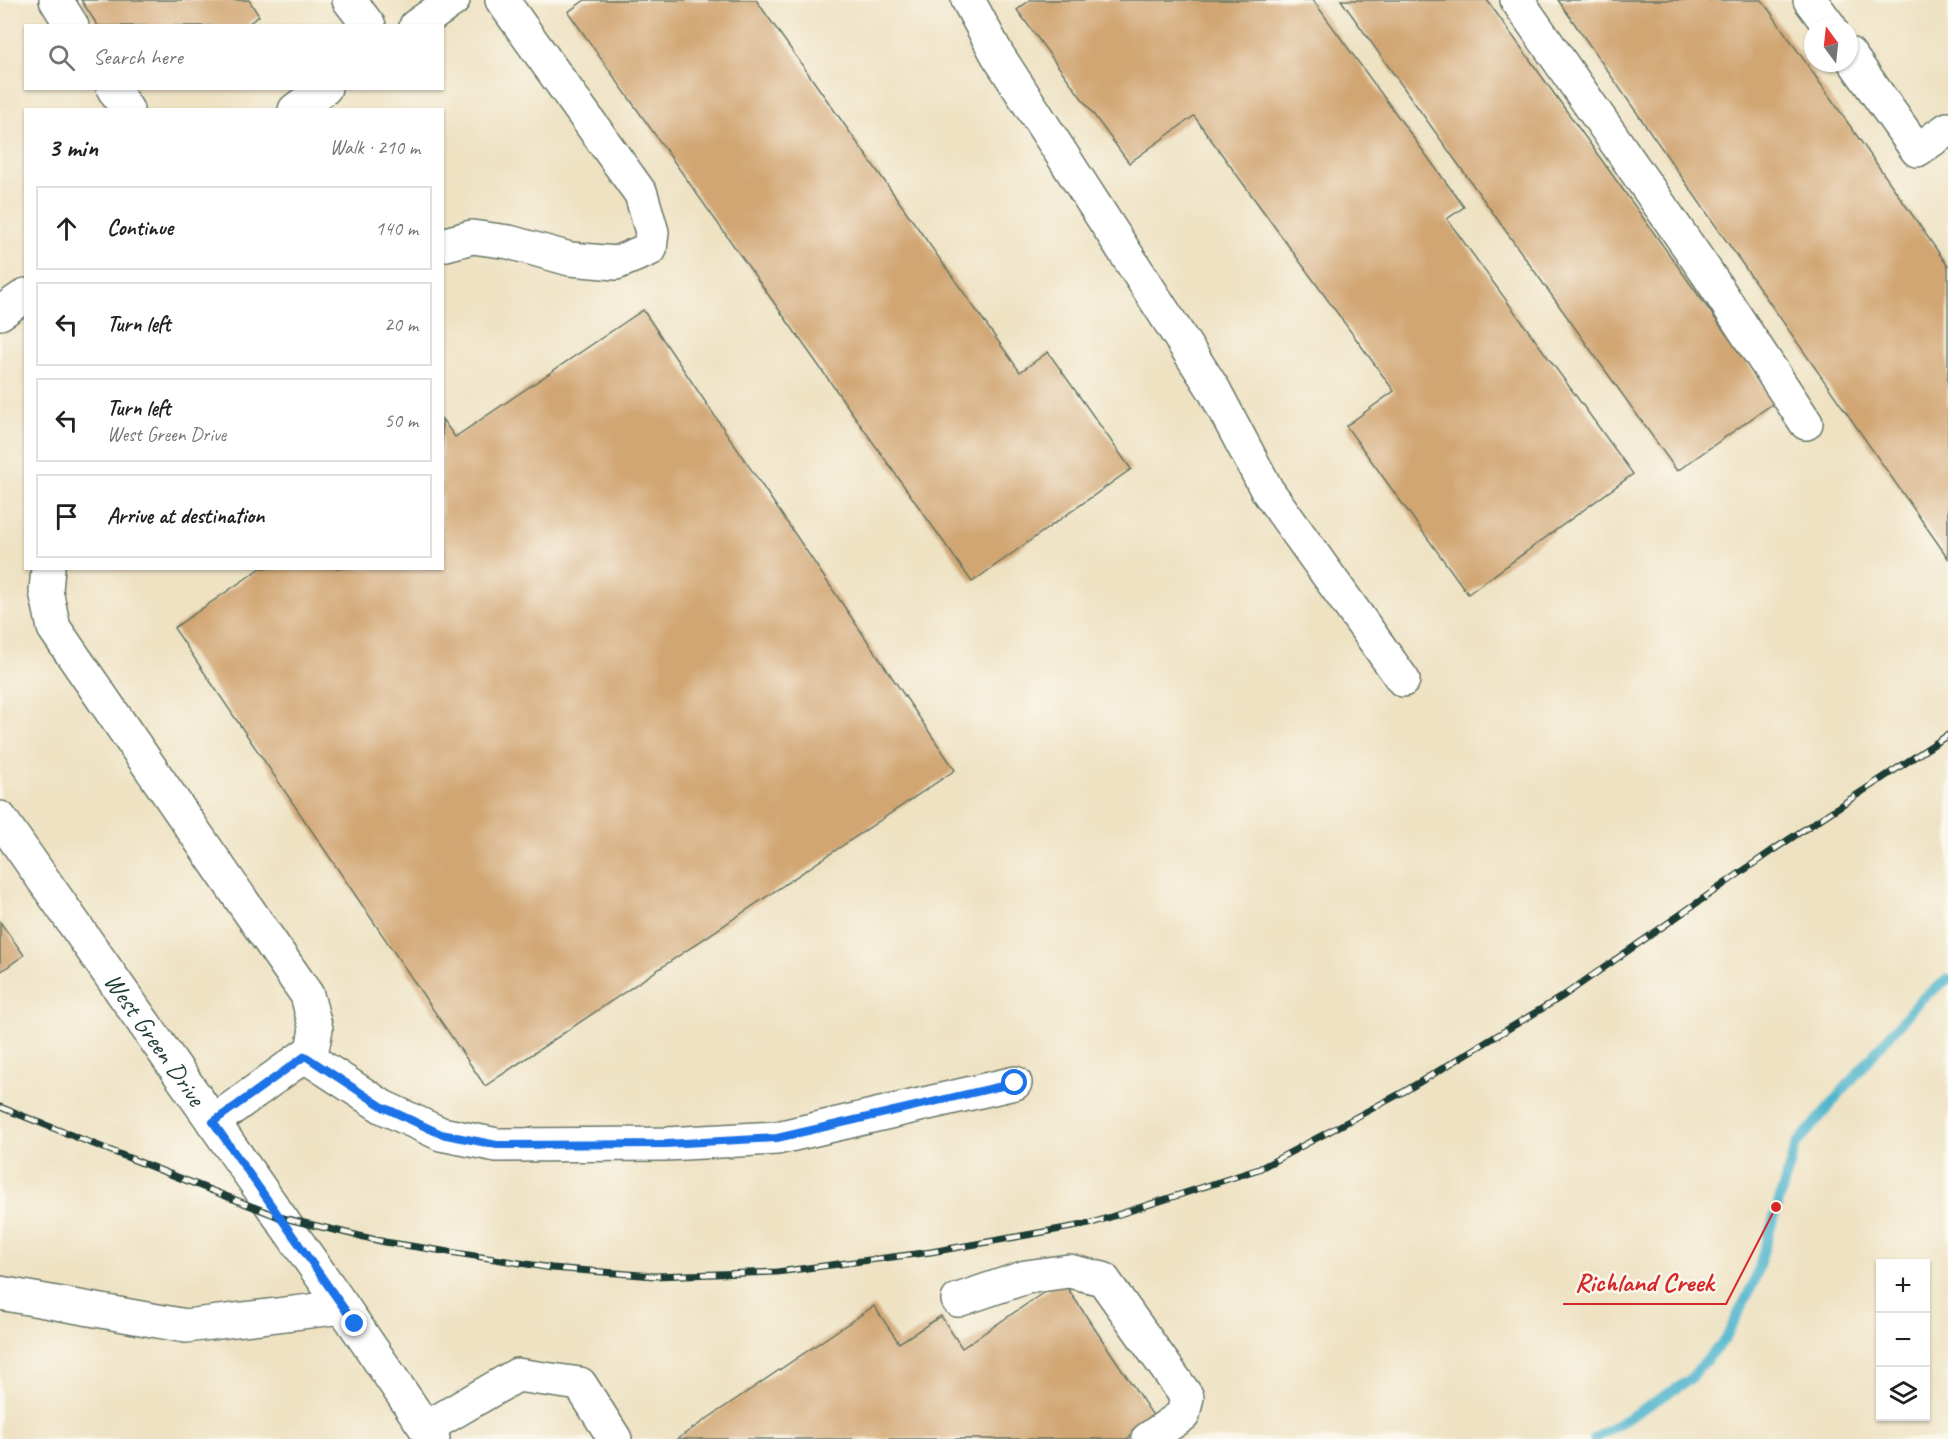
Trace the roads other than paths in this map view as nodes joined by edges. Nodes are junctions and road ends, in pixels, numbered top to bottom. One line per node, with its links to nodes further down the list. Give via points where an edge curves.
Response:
1 (56, 0): 9 (main road)
2 (349, 0): 10 (main road)
3 (453, 0): 11 (main road)
4 (502, 0): 18 (main road, via 641,194 652,232 650,249 616,263 570,259 509,242 472,237)
5 (968, 0): 23 (main road, via 997,54 1214,390 1267,490)
6 (1517, 0): 21 (main road)
7 (1810, 0): 8 (main road)
8 (1823, 18)
9 (71, 24)
10 (367, 24)
11 (419, 24)
12 (1858, 67): 17 (main road, via 1917,150)
13 (114, 90): 15 (main road)
14 (322, 90): 16 (main road)
15 (126, 108)
16 (298, 108)
17 (1948, 129)
18 (444, 244)
19 (24, 296): 20 (main road)
20 (0, 313)
21 (1806, 423)
22 (48, 570): 25 (main road, via 46,591 54,628 307,995 316,1029 312,1050)
23 (1403, 680)
24 (0, 818): 27 (main road, West Green Drive)
25 (305, 1056): 26 (main road, via 383,1107 441,1134 497,1145 666,1144 777,1138); 27 (main road)
26 (1015, 1083)
27 (213, 1122): 30 (main road, West Green Drive)
28 (0, 1293): 30 (main road, via 186,1326)
29 (958, 1300): 33 (main road, via 1026,1277 1069,1271 1103,1279 1187,1397 1183,1415)
30 (343, 1307): 31 (main road, West Green Drive)
31 (429, 1434): 32 (main road, via 517,1375 579,1384)
32 (615, 1439)
33 (1148, 1439)

